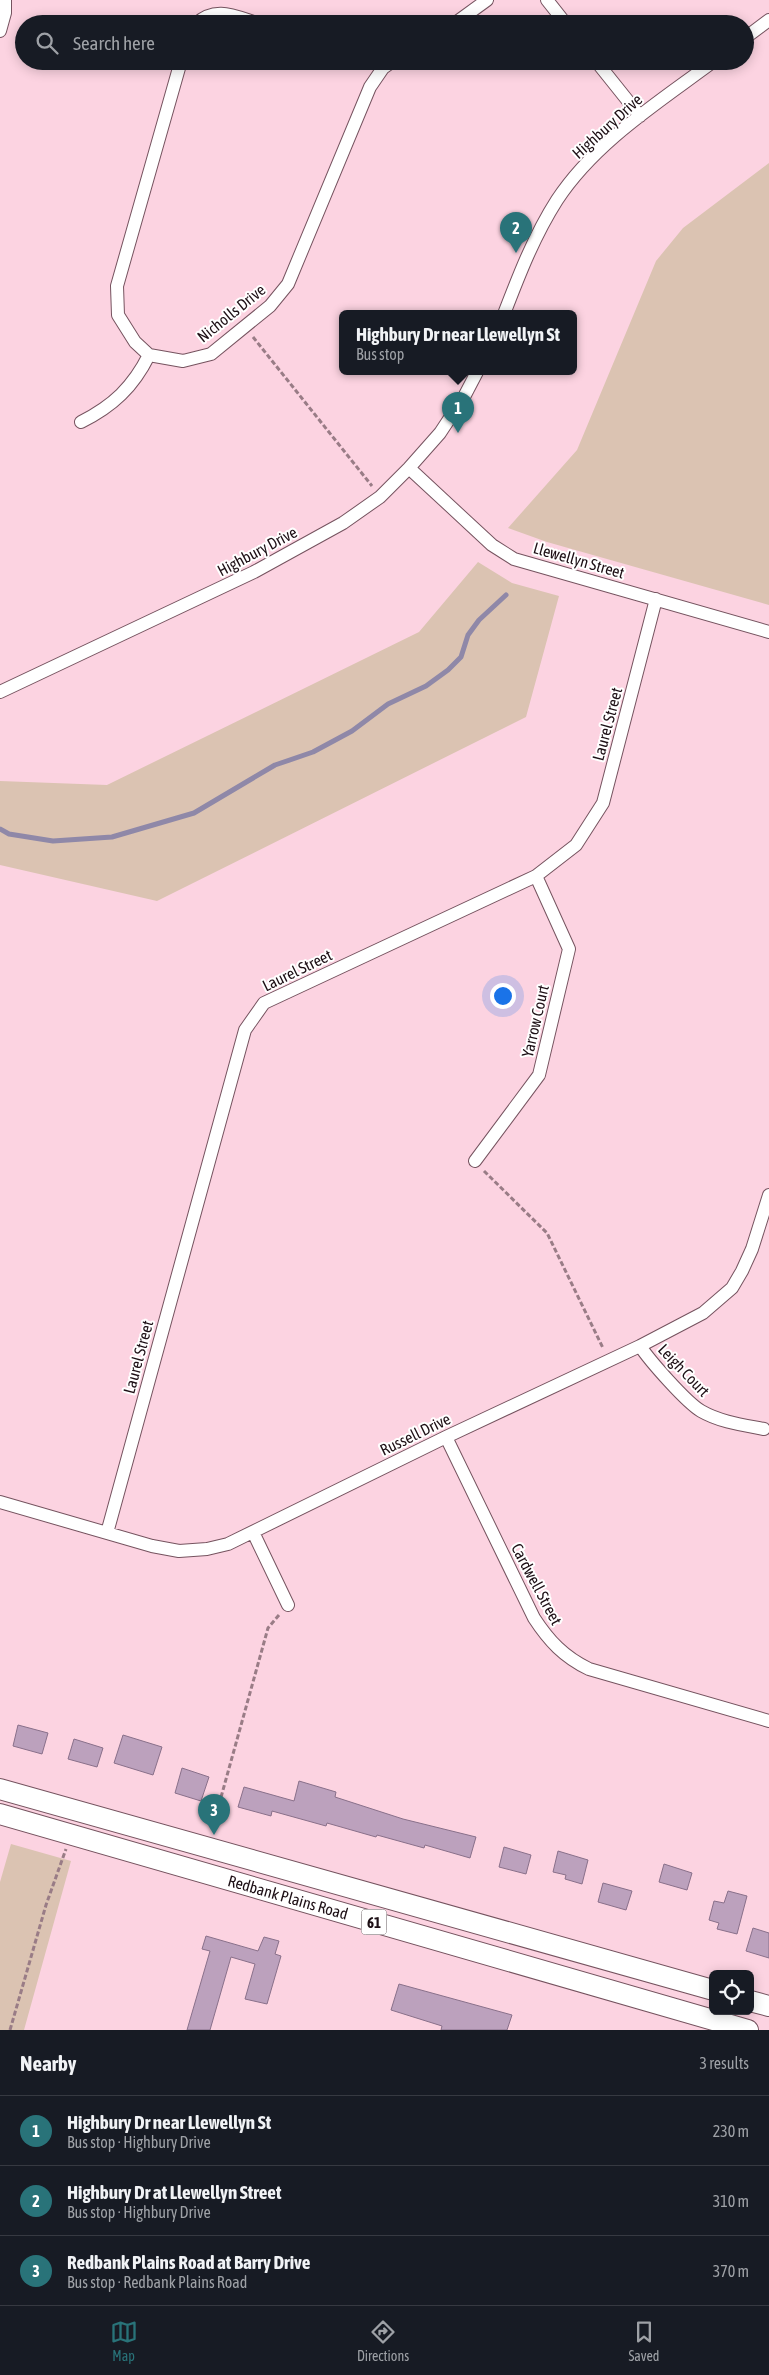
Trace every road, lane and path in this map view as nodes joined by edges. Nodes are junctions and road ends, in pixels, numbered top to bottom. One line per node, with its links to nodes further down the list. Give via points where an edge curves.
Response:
1 (5, 0): 9 (street)
2 (487, 0): 6 (street)
3 (547, 0): 7 (street)
4 (209, 15): 5 (street, via 217,12)
5 (228, 15)
6 (466, 15)
7 (559, 15)
8 (769, 20): 10 (street)
9 (0, 30)
10 (754, 31)
11 (178, 70): 18 (street, via 117,286 118,315 135,342)
12 (384, 70): 17 (street, Nicholls Drive, via 370,87 288,284 270,306)
13 (603, 70): 15 (street)
14 (702, 70): 15 (street, Highbury Drive)
15 (640, 116): 16 (street, Highbury Drive, via 589,161 558,199 533,241)
16 (506, 310)
17 (245, 327): 18 (street, Nicholls Drive, via 211,354 183,361); 22 (path)
18 (149, 355): 20 (street, via 138,377 125,390 104,410)
19 (475, 375): 21 (street, Highbury Drive, via 440,433)
20 (81, 422)
21 (409, 468): 22 (street, Highbury Drive); 23 (street, Llewellyn Street, via 492,545 514,559)
22 (380, 496): 25 (street, Highbury Drive, via 343,523 254,572)
23 (656, 599): 24 (street, Llewellyn Street); 26 (street, Laurel Street, via 603,803 576,845)
24 (769, 632)
25 (0, 692)
26 (536, 876): 27 (street, Yarrow Court, via 568,949 539,1075); 35 (street, Laurel Street, via 264,1003 245,1030)
27 (475, 1161): 30 (path, via 547,1233)
28 (769, 1195): 29 (street, Russell Drive, via 752,1249 732,1288 703,1313)
29 (640, 1346): 30 (street, Russell Drive); 31 (street, Leigh Court, via 700,1410 739,1425)
30 (609, 1359): 32 (street, Russell Drive)
31 (764, 1429)
32 (446, 1437): 34 (street, Russell Drive); 37 (street, Cardwell Street, via 534,1618 559,1650 573,1661 608,1675)
33 (0, 1502): 35 (street, Russell Drive)
34 (253, 1532): 35 (street, Russell Drive, via 228,1544 179,1551); 36 (street)
35 (106, 1533)
36 (288, 1605): 40 (path, via 268,1628)
37 (769, 1721)
38 (0, 1789): 42 (main road, Redbank Plains Road / 61)
39 (0, 1814): 41 (main road, Redbank Plains Road / 61)
40 (213, 1826)
41 (70, 1833): 45 (path); 46 (main road, Redbank Plains Road / 61)
42 (709, 1989)
43 (754, 2002): 44 (main road)
44 (769, 2006)
45 (10, 2030)
46 (748, 2030)

